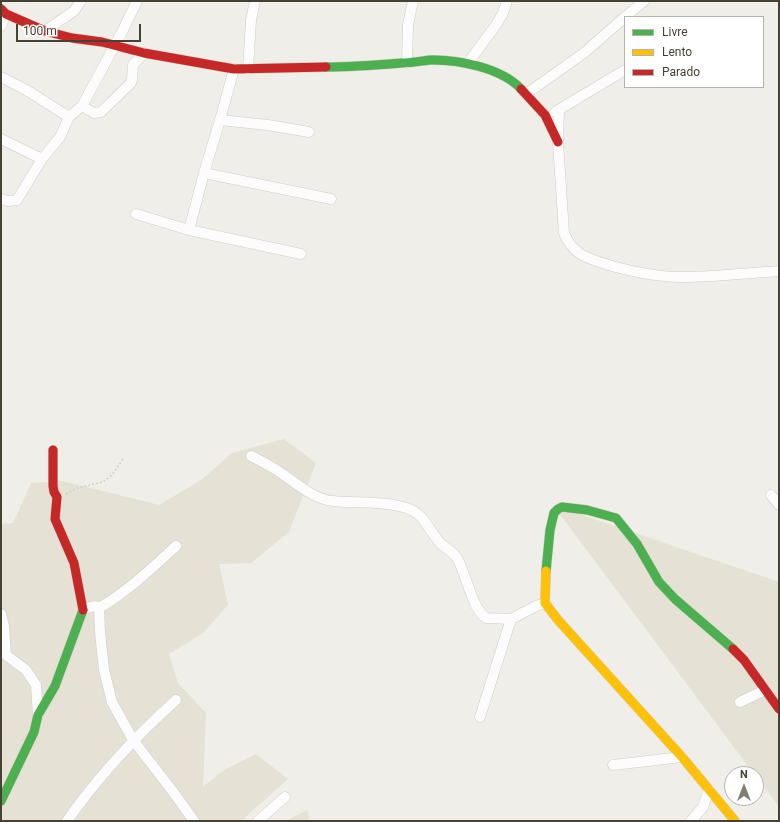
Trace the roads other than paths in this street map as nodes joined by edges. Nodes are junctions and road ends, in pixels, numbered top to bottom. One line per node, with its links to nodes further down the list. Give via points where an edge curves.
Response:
1 (81, 1): 11 (street, via 74,11)
2 (137, 1): 12 (street)
3 (255, 1): 17 (street, via 251,20)
4 (413, 1): 14 (street, via 408,25)
5 (507, 1): 15 (street, via 496,25)
6 (644, 1): 8 (street)
7 (3, 12): 10 (street); 11 (street)
8 (626, 16)
9 (624, 18): 20 (street, via 584,53)
10 (1, 26)
11 (45, 31): 12 (street)
12 (115, 45): 13 (street); 21 (street)
13 (144, 53): 16 (street); 21 (street, via 133,65 131,83 101,112 94,113)
14 (407, 63): 15 (street, via 430,60); 17 (street)
15 (468, 63): 20 (street, via 504,75)
16 (234, 69): 17 (street); 25 (street)
17 (248, 69)
18 (624, 71): 22 (street)
19 (1, 76): 24 (street)
20 (526, 94): 23 (street)
21 (82, 106): 24 (street)
22 (559, 110): 23 (street); 28 (street)
23 (546, 116): 28 (street)
24 (69, 117): 29 (street, via 60,137)
25 (220, 120): 26 (street); 30 (street)
26 (308, 132)
27 (1, 139): 29 (street)
28 (558, 142): 36 (street, via 564,233 567,242 584,257 624,269 680,277)
29 (42, 160): 31 (street, via 17,200)
30 (204, 173): 32 (street); 34 (street)
31 (1, 199)
32 (331, 199)
33 (136, 214): 34 (street)
34 (188, 230): 35 (street)
35 (301, 254)
36 (779, 271)
37 (53, 450): 44 (street, via 53,486 57,497 55,519 74,563)
38 (250, 456): 46 (street, via 274,468 317,497 332,501 369,502 410,508 423,518 440,543 456,556 483,616 489,619)
39 (771, 494): 40 (street)
40 (779, 505)
41 (176, 546): 43 (street, via 140,580 116,599)
42 (545, 604): 46 (street); 47 (street, via 552,518 556,511 562,507 587,510 616,518 637,544 659,582 744,660); 56 (street)
43 (99, 608): 44 (street, via 95,606); 55 (street, via 108,689 112,702)
44 (83, 609): 49 (street, via 55,686)
45 (1, 614): 48 (street, via 6,656 26,670 36,685)
46 (511, 619): 54 (street)
47 (765, 690): 51 (street); 52 (street)
48 (36, 697): 49 (street); 53 (street)
49 (48, 698): 53 (street)
50 (176, 700): 55 (street)
51 (740, 702)
52 (779, 709)
53 (38, 715): 60 (street, via 34,732)
54 (480, 717)
55 (133, 740): 62 (street); 63 (street)
56 (682, 757): 57 (street); 58 (street)
57 (613, 765)
58 (709, 790): 64 (street, via 703,807); 65 (street)
59 (285, 797): 61 (street)
60 (1, 801)
61 (259, 820)
62 (67, 821)
63 (194, 821)
64 (691, 821)
65 (735, 821)

